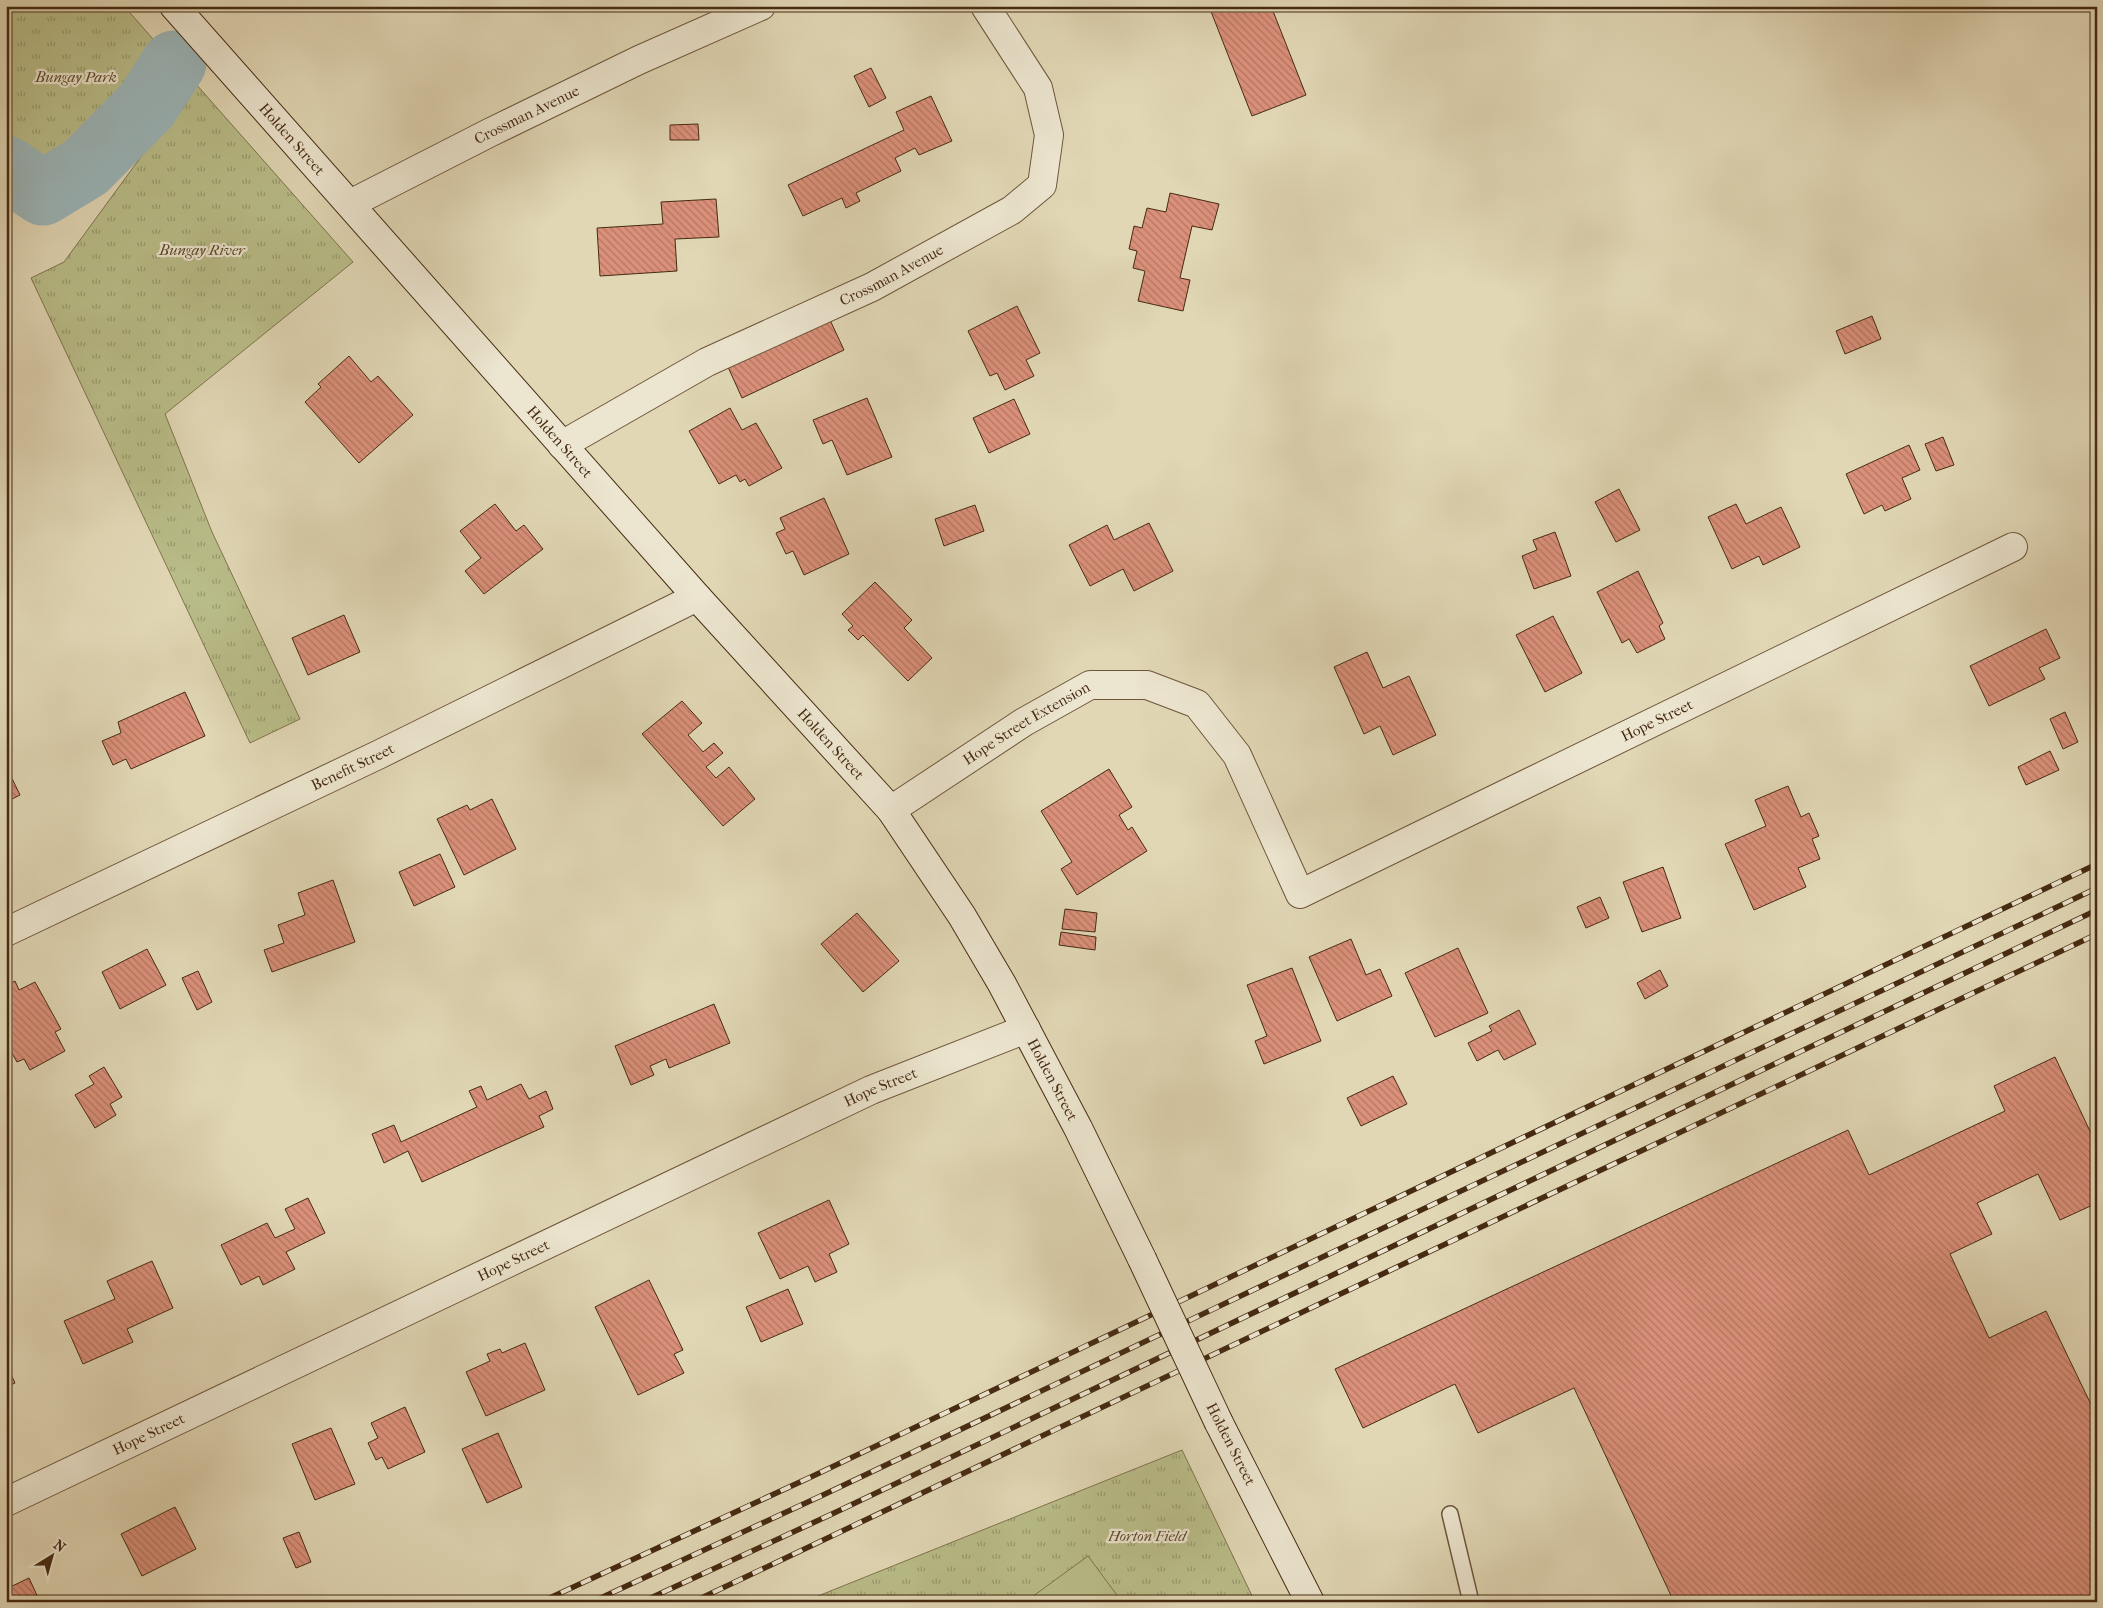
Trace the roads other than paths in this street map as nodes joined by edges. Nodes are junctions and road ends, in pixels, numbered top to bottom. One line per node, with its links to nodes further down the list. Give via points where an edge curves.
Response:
1 (174, 6): 4 (street, Holden Street)
2 (761, 6): 4 (street, Crossman Avenue, via 630,64)
3 (985, 6): 5 (street, Crossman Avenue, via 1038,88 1049,136 1042,185 1012,210 881,283 707,362)
4 (350, 204): 5 (street, Holden Street)
5 (562, 445): 7 (street, Holden Street)
6 (2013, 547): 9 (street, Hope Street)
7 (698, 597): 8 (street, Holden Street); 10 (street, Benefit Street, via 380,754)
8 (891, 810): 9 (street, Hope Street Extension, via 1024,722 1090,685 1147,685 1197,704 1237,755); 11 (street, Holden Street, via 962,916)
9 (1300, 894)
10 (6, 932)
11 (1026, 1029): 12 (street, Hope Street, via 871,1090); 14 (street, Holden Street, bridge, via 1078,1128 1219,1423)
12 (6, 1502)
13 (1450, 1514): 15 (lane)
14 (1310, 1602)
15 (1471, 1602)

